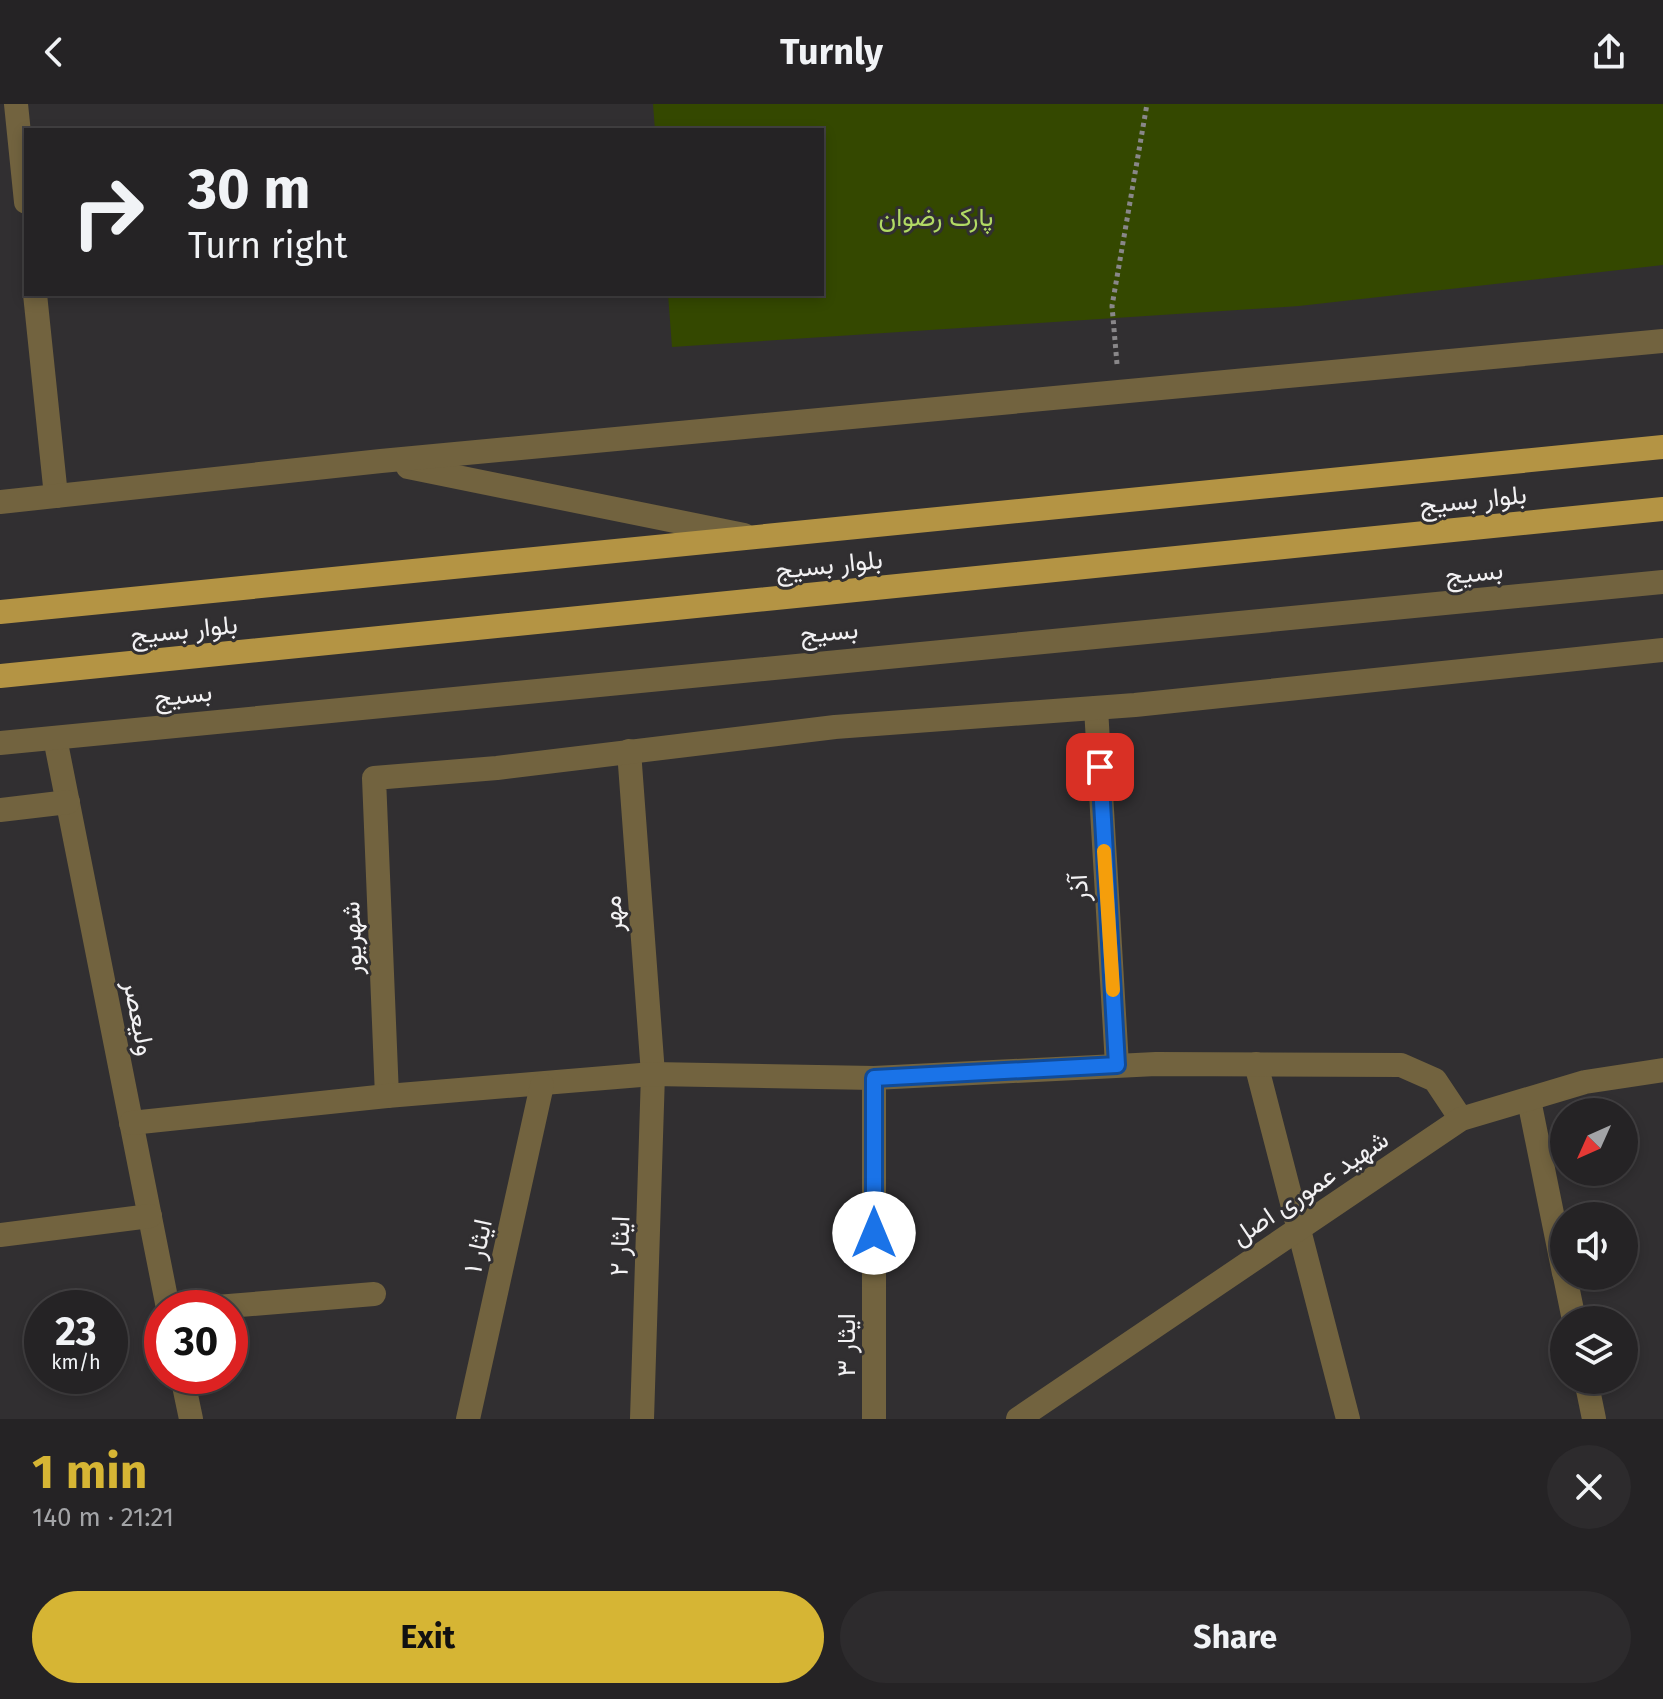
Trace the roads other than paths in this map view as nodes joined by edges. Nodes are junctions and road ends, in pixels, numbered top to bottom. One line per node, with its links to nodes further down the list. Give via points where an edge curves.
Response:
1 (16, 104): 2 (street)
2 (24, 182)
3 (35, 296): 7 (street)
4 (1663, 341): 6 (street)
5 (1663, 447): 10 (main road, بلوار بسیج)
6 (381, 461): 7 (street); 10 (street)
7 (56, 496): 8 (street)
8 (0, 502)
9 (1663, 509): 14 (main road, بلوار بسیج)
10 (754, 537): 12 (main road, بلوار بسیج)
11 (1663, 582): 16 (street, بسیج)
12 (0, 612)
13 (1663, 650): 15 (street)
14 (0, 676)
15 (1096, 708): 18 (street, via 835,727); 22 (street, آذر)
16 (55, 738): 17 (street, بسیج); 19 (street, ولیعصر)
17 (0, 743)
18 (629, 751): 24 (street, مهر); 27 (street, شهریور, via 374,778)
19 (68, 802): 20 (street); 30 (street, ولیعصر)
20 (0, 810)
21 (1256, 1064): 22 (street); 29 (street, via 1401,1065 1435,1080); 33 (street)
22 (1117, 1065): 25 (street)
23 (1663, 1070): 28 (street, شهید عموری اصل, via 1585,1082)
24 (653, 1074): 25 (street); 26 (street); 42 (street, ایثار ۲)
25 (874, 1078): 43 (street, ایثار ۳)
26 (542, 1085): 27 (street); 41 (street, ایثار ۱)
27 (387, 1096): 30 (street)
28 (1529, 1100): 29 (street, شهید عموری اصل); 31 (street)
29 (1461, 1119): 33 (street, شهید عموری اصل)
30 (131, 1123): 32 (street, ولیعصر)
31 (1550, 1204)
32 (150, 1216): 34 (street); 35 (street, ولیعصر)
33 (1299, 1229): 44 (street, شهید عموری اصل); 45 (street)
34 (0, 1235)
35 (164, 1290)
36 (374, 1294): 37 (street)
37 (248, 1304)
38 (186, 1394): 40 (street)
39 (1589, 1394): 46 (street)
40 (191, 1419)
41 (468, 1419)
42 (642, 1419)
43 (874, 1419)
44 (1018, 1419)
45 (1348, 1419)
46 (1594, 1419)

